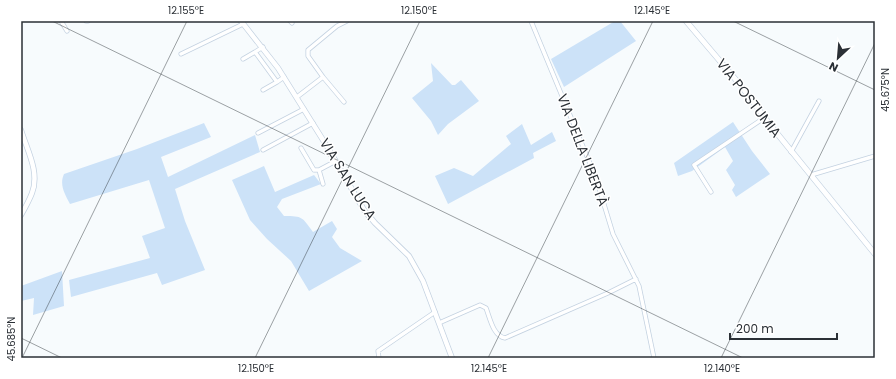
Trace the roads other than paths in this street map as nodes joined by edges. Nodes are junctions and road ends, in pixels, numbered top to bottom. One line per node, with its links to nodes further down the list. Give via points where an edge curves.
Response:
1 (61, 21): 6 (street)
2 (347, 21): 12 (street, via 308,50 308,56)
3 (531, 21): 34 (street, VIA DELLA LIBERTÀ, via 596,178 613,234)
4 (686, 21): 19 (main road, VIA POSTUMIA, via 742,87)
5 (242, 22): 7 (street, VIA SAN LUCA); 9 (street)
6 (67, 31)
7 (263, 47): 8 (street); 11 (street, VIA SAN LUCA)
8 (255, 52): 10 (street); 13 (street)
9 (181, 54)
10 (242, 59)
11 (284, 77): 13 (street); 15 (street, VIA SAN LUCA)
12 (323, 77): 15 (street); 17 (street)
13 (277, 82): 14 (street)
14 (263, 90)
15 (297, 97): 18 (street, VIA SAN LUCA)
16 (819, 101): 25 (street)
17 (344, 102)
18 (304, 109): 20 (street, VIA SAN LUCA); 22 (street)
19 (764, 118): 25 (main road, VIA POSTUMIA); 31 (street, via 694,165)
20 (313, 123): 24 (street, VIA SAN LUCA); 27 (street, VIA SAN LUCA)
21 (21, 133): 32 (street, via 33,166 35,182)
22 (258, 133)
23 (301, 148): 28 (street, via 314,170)
24 (262, 150)
25 (791, 152): 29 (main road, VIA POSTUMIA)
26 (875, 156): 29 (street)
27 (336, 161): 28 (street); 35 (street, VIA SAN LUCA, via 369,217 409,256 423,281)
28 (319, 170): 30 (street)
29 (810, 175): 33 (main road, VIA POSTUMIA)
30 (323, 184)
31 (711, 192)
32 (21, 215)
33 (875, 254)
34 (636, 279): 36 (street, via 505,338 496,333 486,308 480,305); 39 (street, VIA DELLA LIBERTÀ)
35 (435, 312): 36 (street, VIA SAN LUCA); 37 (street, via 378,351)
36 (439, 323): 38 (street, VIA SAN LUCA)
37 (379, 358)
38 (452, 358)
39 (654, 358)

